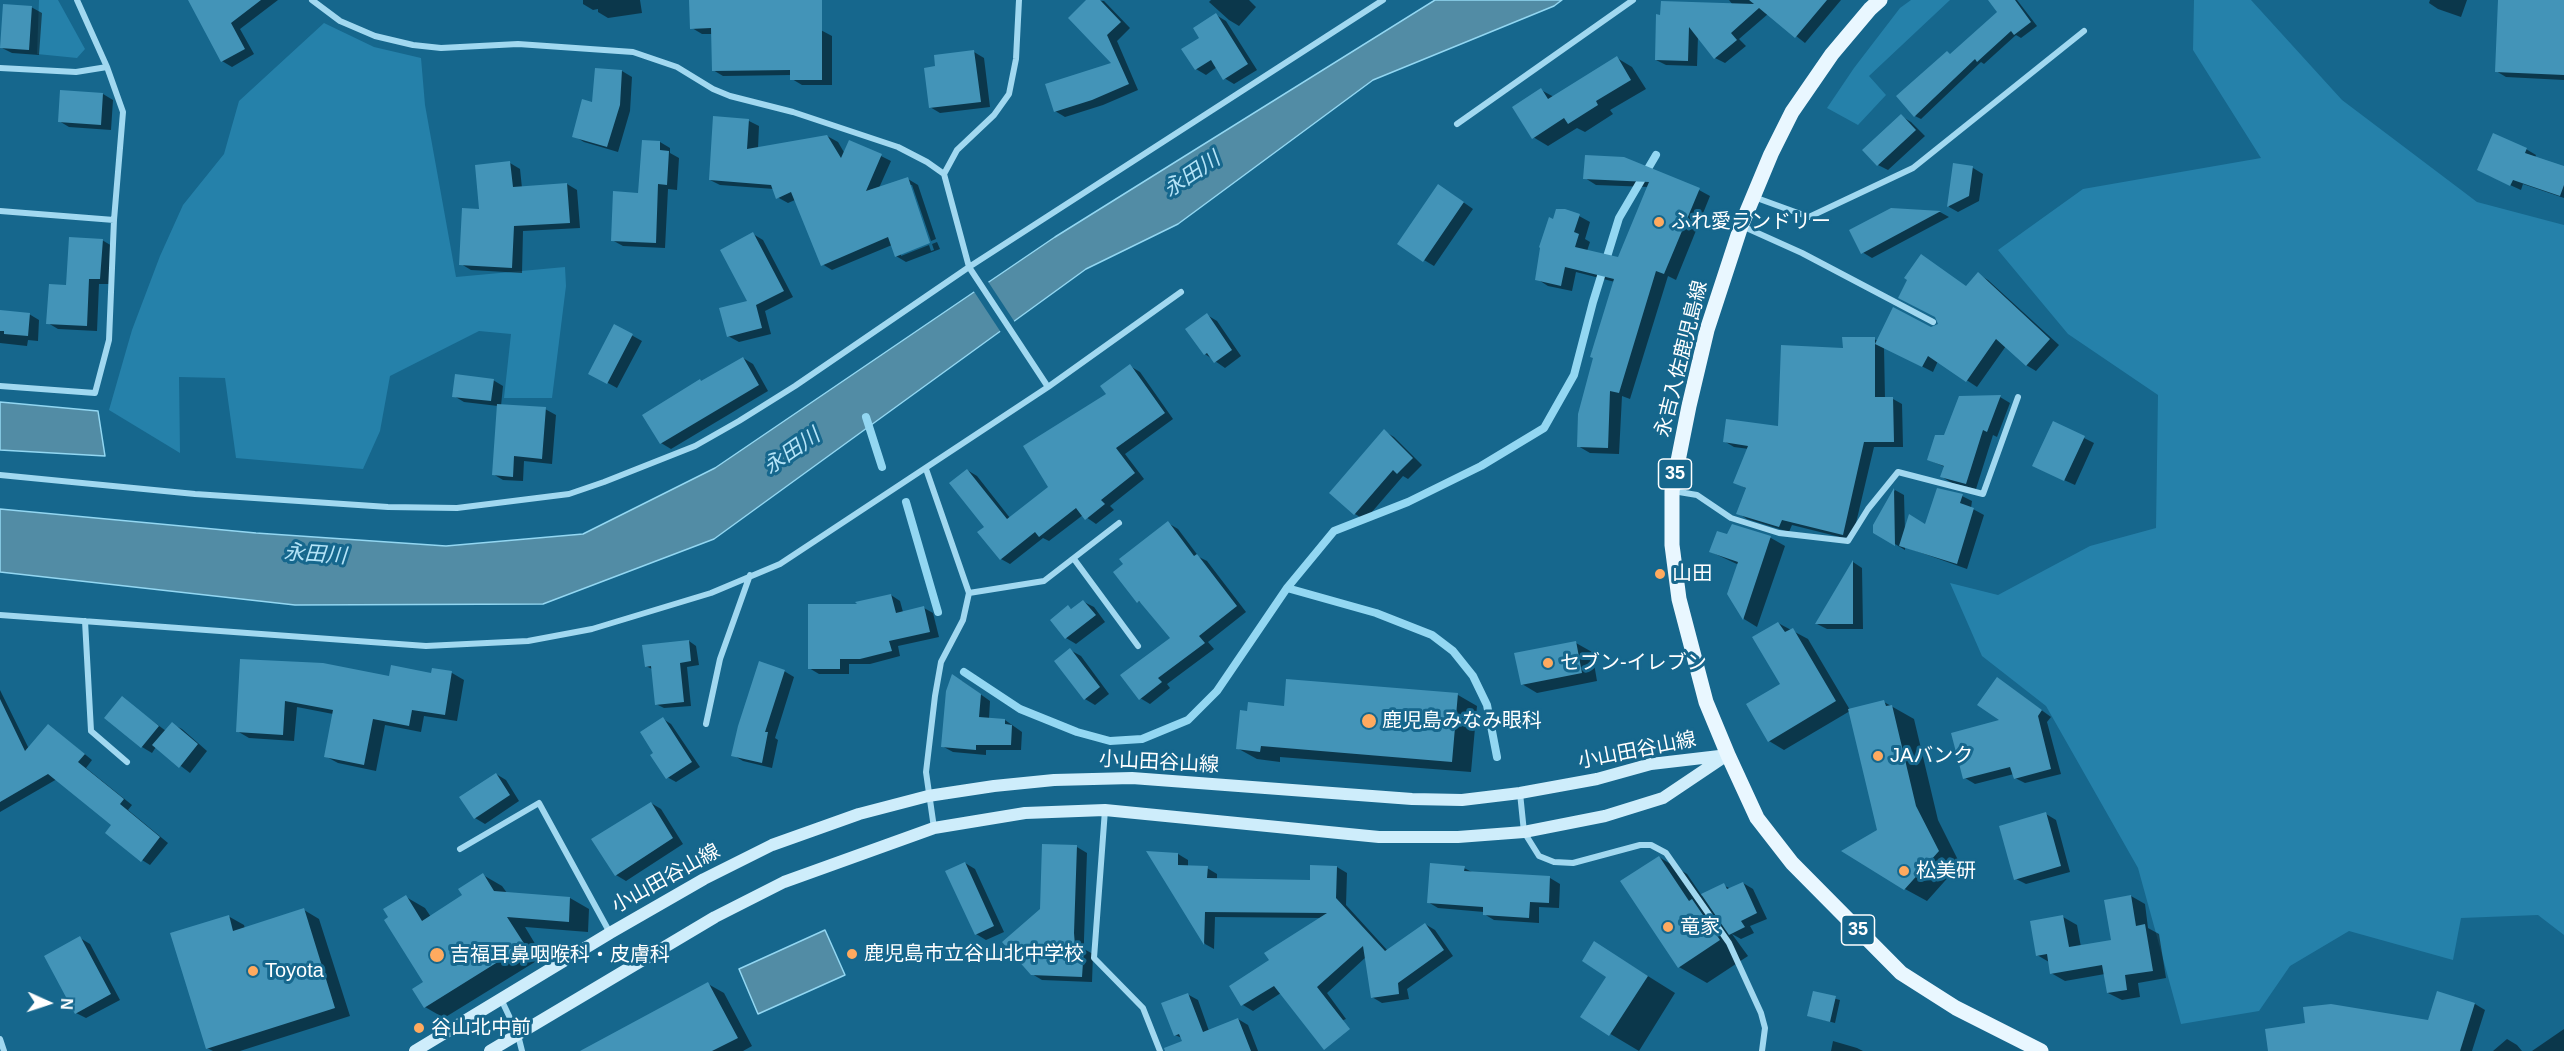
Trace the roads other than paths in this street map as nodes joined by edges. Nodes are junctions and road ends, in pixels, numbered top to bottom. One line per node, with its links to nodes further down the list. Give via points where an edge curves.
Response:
1 (77, 0): 9 (street)
2 (312, 0): 11 (street, via 375,36 412,45 441,48 518,44 633,52 677,67 730,96 773,105 898,147)
3 (1019, 0): 11 (street, via 1016,59 1009,94 994,115 957,150)
4 (1383, 0): 16 (street)
5 (1632, 0): 10 (street)
6 (1880, 0): 12 (main road, 永吉入佐鹿児島線 / 35, via 1832,54 1792,112)
7 (2084, 31): 12 (street, via 1913,168 1809,217)
8 (0, 68): 9 (street, via 76,72)
9 (107, 68): 14 (street, via 123,112)
10 (1457, 124)
11 (944, 174): 16 (street)
12 (1753, 197): 15 (main road, 永吉入佐鹿児島線 / 35)
13 (0, 211): 14 (street)
14 (114, 220): 19 (street, via 109,340 95,393)
15 (1741, 226): 18 (street, via 1802,253); 24 (main road, 永吉入佐鹿児島線 / 35, via 1707,330)
16 (969, 267): 20 (street); 23 (street, via 795,386 695,446 569,494 457,508 388,507)
17 (1181, 292): 20 (street)
18 (1933, 322)
19 (0, 386)
20 (1048, 387): 22 (street)
21 (2018, 397): 24 (street, via 1983,494 1898,472 1848,540 1779,533 1731,518 1697,495)
22 (926, 469): 27 (street, via 780,564); 28 (street)
23 (0, 475)
24 (1672, 490): 33 (main road, 永吉入佐鹿児島線 / 35, via 1672,545 1679,599 1706,702)
25 (1119, 523): 26 (street)
26 (1074, 559): 28 (street, via 1044,580); 31 (street)
27 (750, 575): 30 (street, via 711,593 592,629 528,641 471,645 426,646); 32 (street, via 720,659)
28 (969, 593): 36 (street, via 963,620 941,662 926,772)
29 (0, 615): 30 (street)
30 (85, 621): 34 (street, via 91,731)
31 (1138, 646)
32 (706, 724)
33 (1728, 755): 35 (main road, 小山田谷山線, via 1651,764); 39 (main road, 小山田谷山線, via 1663,798 1605,816); 51 (main road, 永吉入佐鹿児島線 / 35, via 1757,818 1792,863 1901,973 1956,1008)
34 (127, 762)
35 (1520, 793): 36 (main road, 小山田谷山線, via 1462,800 1412,799 1132,778 1054,780); 39 (street)
36 (928, 796): 38 (street); 41 (main road, 小山田谷山線, via 859,814 772,845)
37 (1105, 810): 38 (main road, 小山田谷山線, via 1025,813); 39 (main road, 小山田谷山線, via 1379,837); 49 (street, via 1094,958 1143,1008)
38 (934, 828): 43 (main road, 小山田谷山線, via 784,882 715,917)
39 (1524, 832): 50 (street, via 1539,856 1554,862 1573,863 1640,845 1651,845 1666,854 1729,943 1761,1013 1765,1028)
40 (460, 849): 41 (street, via 539,803)
41 (610, 933): 42 (main road, 小山田谷山線)
42 (501, 999): 43 (street); 46 (main road, 小山田谷山線)
43 (518, 1035): 47 (main road, 小山田谷山線); 48 (street)
44 (0, 1039): 45 (street)
45 (4, 1051)
46 (415, 1051)
47 (490, 1051)
48 (522, 1051)
49 (1160, 1051)
50 (1762, 1051)
51 (2041, 1051)

